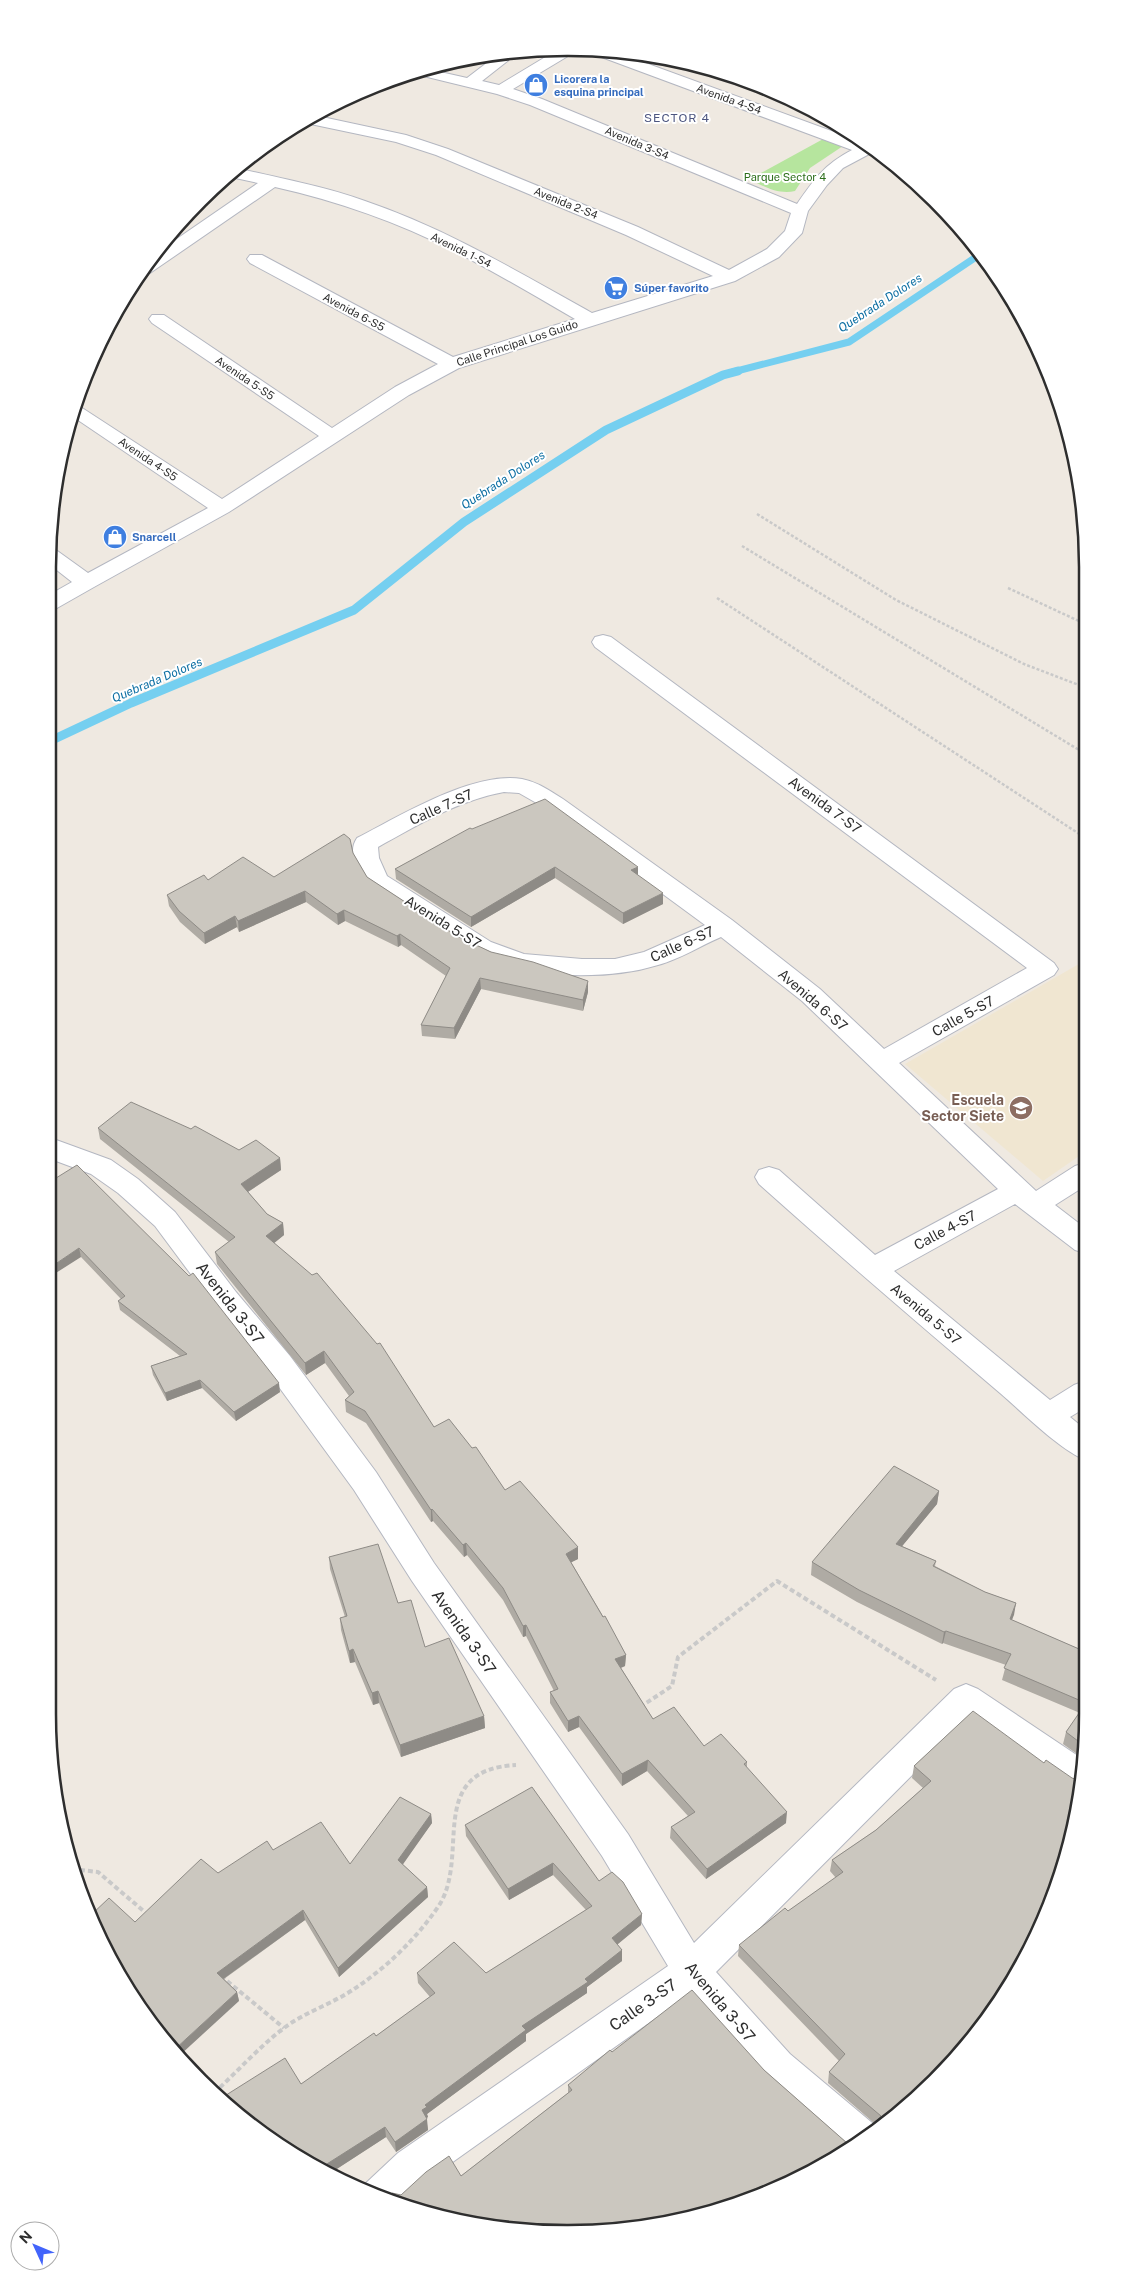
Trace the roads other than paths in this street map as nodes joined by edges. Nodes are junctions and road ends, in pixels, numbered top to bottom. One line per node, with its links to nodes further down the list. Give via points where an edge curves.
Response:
1 (557, 56): 6 (street)
2 (622, 60): 8 (street, Avenida 4-S4)
3 (498, 62): 5 (street)
4 (434, 74): 5 (street, Avenida 3-S4)
5 (471, 82): 6 (street, Avenida 3-S4)
6 (501, 90): 12 (street, Avenida 3-S4)
7 (319, 121): 15 (street, Avenida 2-S4, via 400,138 442,152 632,230)
8 (856, 145)
9 (864, 151): 12 (street, Calle Principal Los Guido, via 837,165)
10 (241, 174): 11 (street, Avenida 1-S4)
11 (270, 182): 13 (street); 17 (street, Avenida 1-S4, via 361,205 460,247)
12 (800, 211): 15 (street, Calle Principal Los Guido, via 793,233 773,253)
13 (161, 257)
14 (256, 259): 18 (street, Avenida 6-S5)
15 (729, 277): 17 (street, Calle Principal Los Guido)
16 (158, 319): 20 (street, Avenida 5-S5)
17 (590, 320): 18 (street, Calle Principal Los Guido)
18 (452, 364): 20 (street, Calle Principal Los Guido, via 402,391)
19 (80, 413): 21 (street, Avenida 4-S5)
20 (332, 436): 21 (street, Calle Principal Los Guido)
21 (222, 508): 23 (street, Calle Principal Los Guido)
22 (56, 559): 23 (street)
23 (87, 582): 24 (street, Calle Principal Los Guido)
24 (56, 599)
25 (603, 642): 30 (street, Avenida 7-S7)
26 (520, 786): 27 (street, Calle 7-S7, via 495,786 466,795); 28 (street, Avenida 6-S7, via 555,804)
27 (366, 843): 29 (street, Avenida 5-S7, via 364,850 368,864 378,881 482,948 521,962)
28 (723, 926): 29 (street, Calle 6-S7, via 651,959 614,967); 31 (street, Avenida 6-S7, via 811,995)
29 (582, 967)
30 (1045, 969): 31 (street, Calle 5-S7)
31 (881, 1062): 35 (street, Avenida 6-S7)
32 (56, 1150): 42 (street, Avenida 3-S7, via 101,1167 128,1186 165,1220 279,1364 365,1481 422,1572 558,1762 614,1845)
33 (1079, 1176): 35 (street, Calle 4-S7)
34 (768, 1177): 37 (street, Avenida 5-S7)
35 (1026, 1198): 36 (street, Avenida 6-S7); 37 (street, Calle 4-S7)
36 (1079, 1238)
37 (872, 1269): 39 (street, Avenida 5-S7)
38 (1079, 1397): 39 (street)
39 (1046, 1417): 40 (street, Avenida 5-S7)
40 (1079, 1443)
41 (1075, 1772): 42 (street, Calle 3-S7, via 966,1698)
42 (691, 1971): 43 (street, Avenida 3-S7, via 777,2067); 44 (street, Calle 3-S7, via 412,2168)
43 (857, 2135)
44 (386, 2191)

